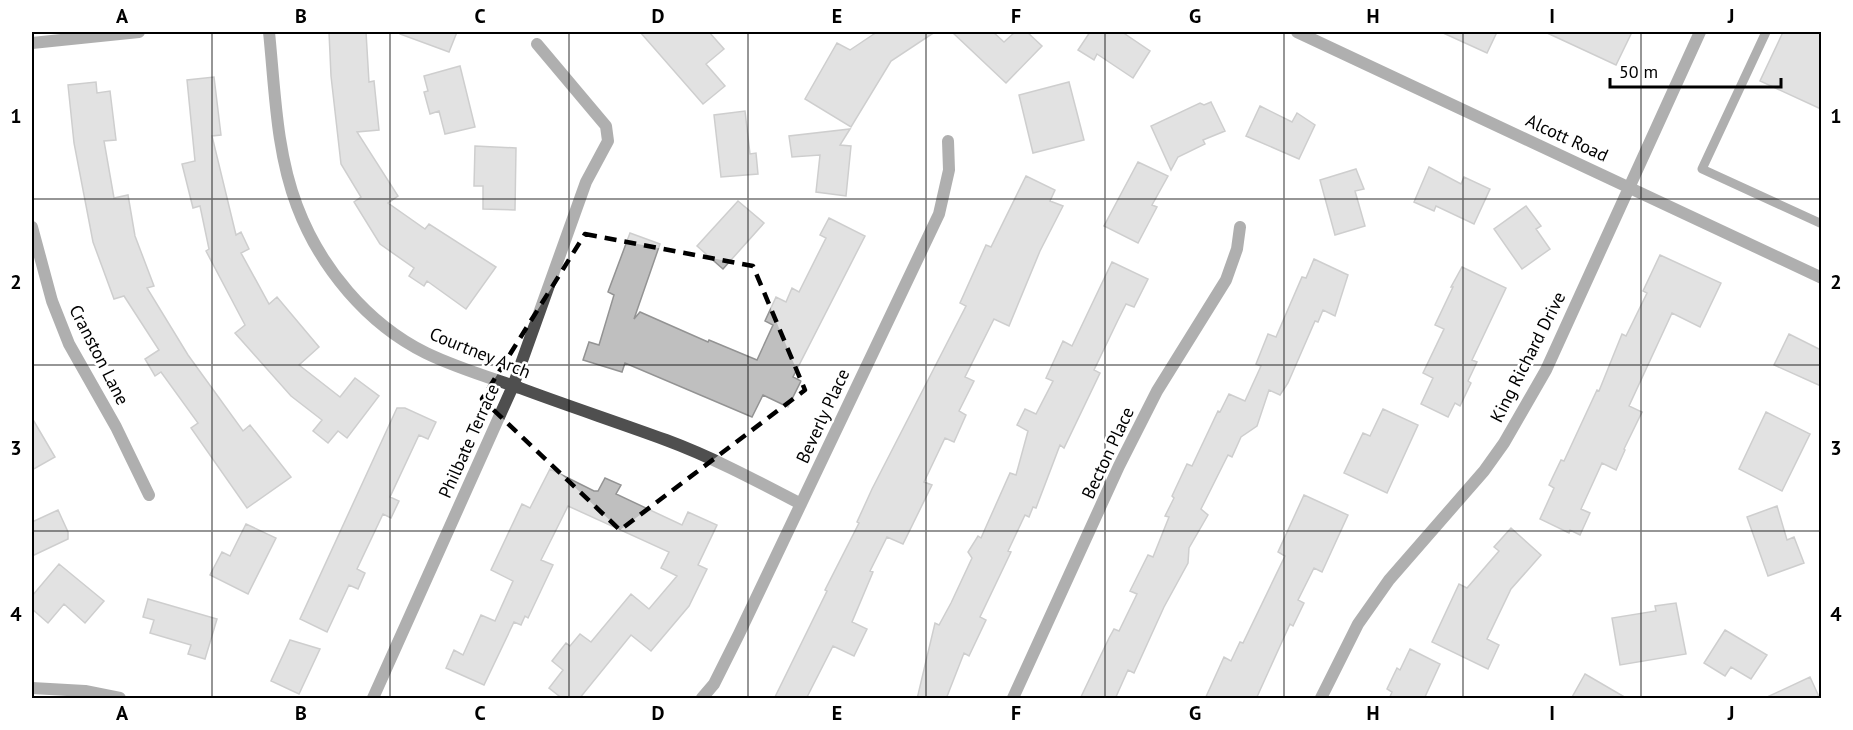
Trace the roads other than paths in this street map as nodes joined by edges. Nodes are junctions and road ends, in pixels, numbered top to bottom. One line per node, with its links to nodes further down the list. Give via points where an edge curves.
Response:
1 (138, 32): 7 (street)
2 (269, 32): 15 (street, Courtney Arch, via 286,170 297,207 318,249 345,288 391,330 442,360)
3 (1297, 32): 6 (street, Alcott Road)
4 (1700, 32): 10 (street, King Richard Drive)
5 (1766, 32): 11 (lane, via 1702,169)
6 (1312, 35): 10 (street, Alcott Road)
7 (32, 43)
8 (537, 44): 15 (street, Philbate Terrace, via 609,132 586,182)
9 (948, 141): 17 (street, Beverly Place, via 949,170 939,214)
10 (1629, 187): 14 (street, Alcott Road); 23 (street, King Richard Drive, via 1546,370 1504,443 1485,471 1389,580 1358,624)
11 (1821, 224)
12 (32, 227): 16 (street, Cranston Lane, via 52,302 69,344)
13 (1240, 227): 22 (street, Becton Place, via 1226,280 1157,391)
14 (1821, 278)
15 (513, 386): 17 (street, Courtney Arch, via 668,440); 20 (street, Philbate Terrace)
16 (149, 495)
17 (801, 504): 21 (street, Beverly Place, via 714,684)
18 (32, 688): 19 (street, via 85,691)
19 (120, 699)
20 (373, 699)
21 (702, 699)
22 (1013, 699)
23 (1321, 699)

